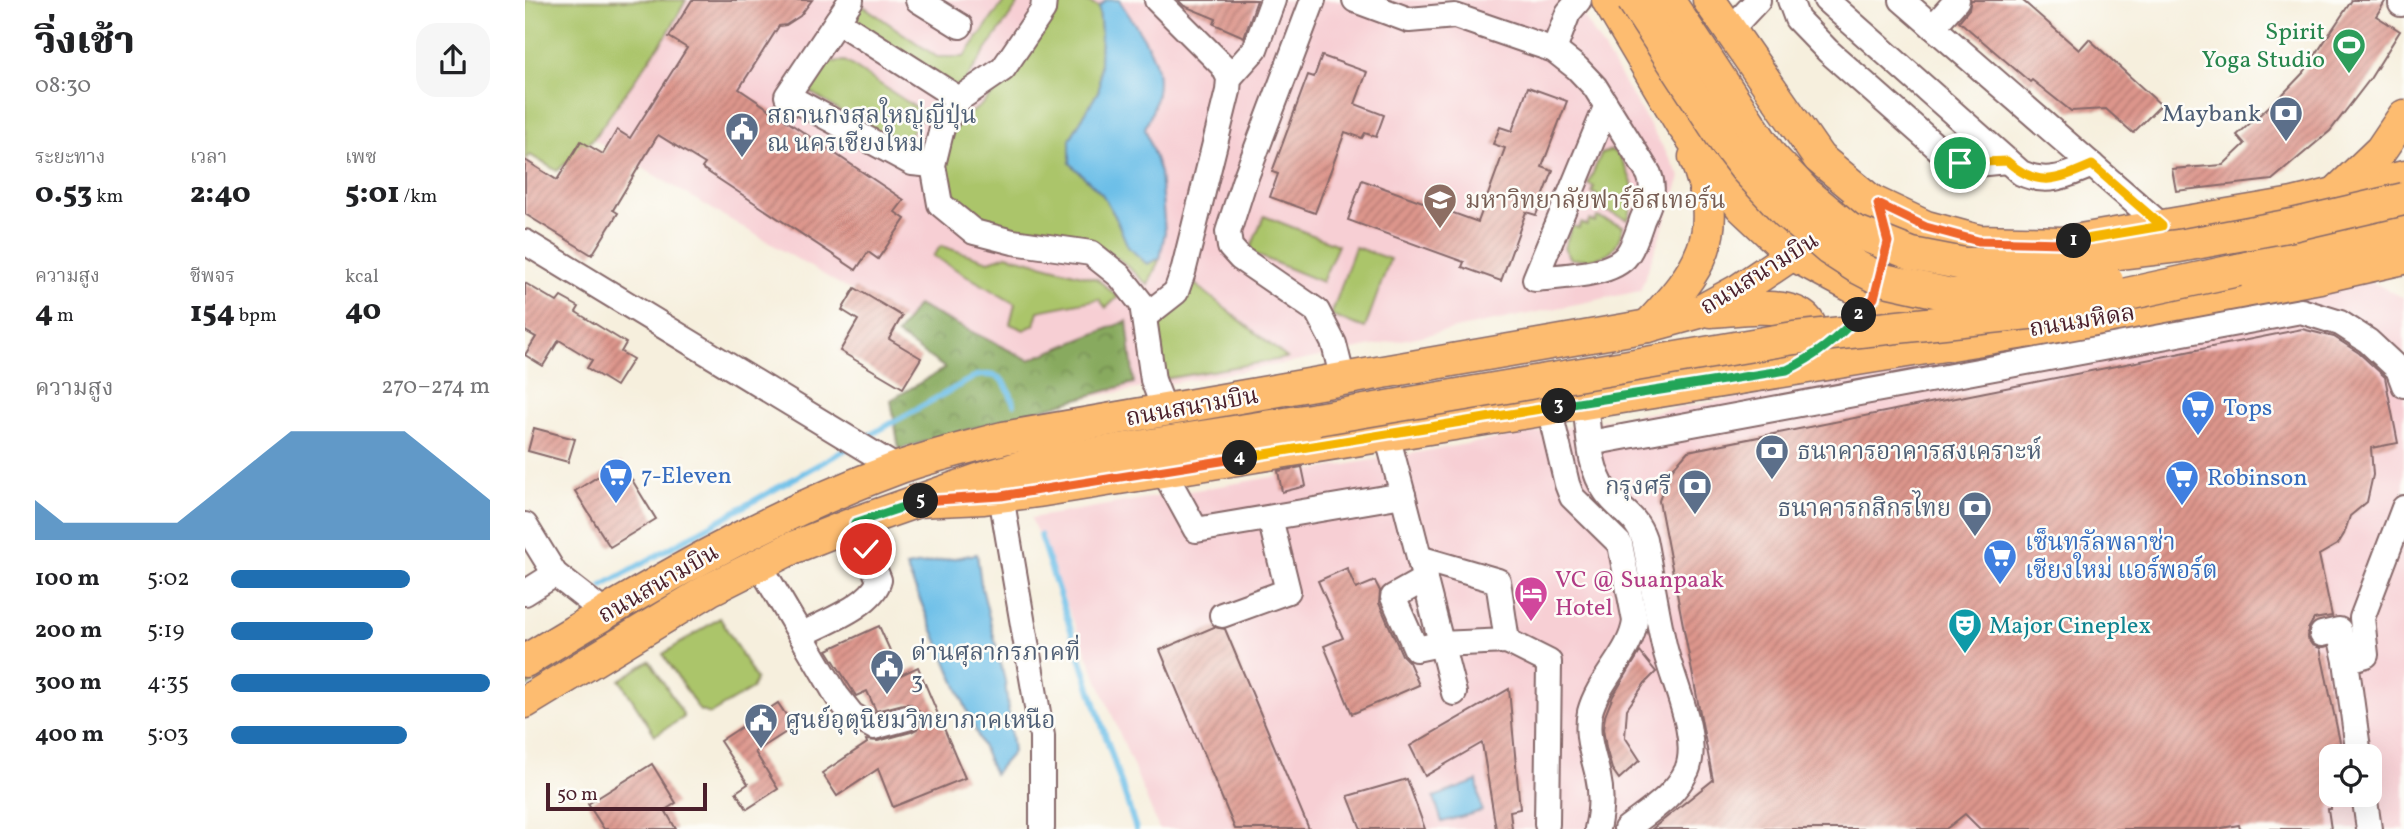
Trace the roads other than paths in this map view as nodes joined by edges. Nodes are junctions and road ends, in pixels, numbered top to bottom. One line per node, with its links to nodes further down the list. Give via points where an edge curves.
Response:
1 (852, 0): 18 (street)
2 (918, 0): 19 (street)
3 (1157, 0): 23 (street, via 1223,66)
4 (1273, 0): 23 (street, via 1255,49)
5 (1313, 0): 50 (street, via 1244,182 1229,232 1230,247 1317,311)
6 (1356, 0): 21 (street, via 1409,20 1455,16)
7 (1579, 0): 21 (street, via 1568,13)
8 (1608, 0): 22 (main road, ถนนมหิดล)
9 (1633, 0): 41 (main road, ถนนมหิดล, bridge, via 1746,169 1829,249 1880,279 1952,295)
10 (1668, 0): 33 (main road, bridge, via 1771,156 1806,193 1849,229 1912,254 1964,264 2040,262 2179,246)
11 (1758, 0): 17 (street)
12 (1790, 0): 28 (street, via 1797,19 1828,51 1948,158 1966,164)
13 (1826, 0): 28 (street)
14 (1902, 0): 20 (street)
15 (1957, 0): 20 (street)
16 (1044, 5): 24 (street, via 1003,69)
17 (1720, 12): 22 (main road, via 1717,41 1702,60 1664,70); 34 (main road, via 1819,158)
18 (837, 21): 24 (street); 29 (street, via 787,96 912,163)
19 (960, 26)
20 (1933, 27): 30 (street)
21 (1554, 50): 25 (street, via 1595,87)
22 (1646, 62): 27 (main road, ถนนมหิดล)
23 (1229, 78): 45 (street, via 1176,292)
24 (959, 99): 29 (street, via 943,128)
25 (1606, 107): 25 (street, via 1576,181 1535,279 1614,266 1626,257 1634,241 1651,199 1652,184)
26 (2404, 116): 32 (main road, via 2381,150)
27 (1681, 123): 38 (main road, ถนนมหิดล, via 1741,206); 47 (main road, via 1704,179 1708,236 1683,289)
28 (2007, 161): 30 (street, via 2025,175 2045,180)
29 (933, 165): 45 (street, via 940,204 974,232 1091,253 1120,276 1142,304)
30 (2092, 165): 35 (street)
31 (2404, 177): 32 (main road)
32 (2334, 195): 35 (main road)
33 (2404, 199)
34 (1875, 203): 35 (main road, via 1926,227 1978,241 2062,243); 38 (main road, ถนนสนามบิน); 43 (main road, via 1888,242)
35 (2162, 226)
36 (2404, 228): 41 (main road, ถนนมหิดล)
37 (525, 242): 57 (street)
38 (1791, 254): 43 (main road, ถนนมหิดล); 44 (main road, ถนนสนามบิน)
39 (2404, 258): 40 (main road, ถนนมหิดล)
40 (2371, 266): 42 (main road); 46 (main road, ถนนมหิดล)
41 (2238, 270): 61 (main road, ถนนสนามบิน, bridge, via 2049,311 1794,338 1031,464)
42 (2404, 282)
43 (1874, 298): 48 (main road, ถนนมหิดล, via 1977,328); 49 (main road, via 1835,341)
44 (1699, 312): 47 (main road, ถนนสนามบิน); 49 (main road, via 1792,310 1808,324 1812,335 1812,349)
45 (1144, 317): 54 (street, via 1153,380)
46 (2158, 323): 48 (main road, ถนนมหิดล); 51 (street, via 2301,311 2340,323 2368,341 2398,369); 56 (street)
47 (1648, 326): 50 (main road, ถนนสนามบิน)
48 (2031, 331): 49 (main road, ถนนสนามบิน)
49 (1797, 366): 52 (main road, ถนนสนามบิน)
50 (1343, 380): 54 (main road, ถนนสนามบิน)
51 (2404, 385)
52 (1585, 402): 53 (main road, ถนนสนามบิน); 56 (street)
53 (1549, 408): 55 (main road, ถนนสนามบิน); 85 (street, via 1572,497 1620,544 1635,621 1634,633 1599,691 1588,726 1601,794)
54 (1164, 411): 57 (main road, ถนนสนามบิน, via 1003,438)
55 (1387, 435): 58 (main road, ถนนสนามบิน); 59 (street)
56 (1590, 443): 86 (street, via 1594,470 1606,493 1639,524 1690,740 1686,771 1671,793)
57 (897, 468): 70 (main road, ถนนสนามบิน, via 762,525)
58 (1163, 470): 60 (main road, ถนนสนามบิน); 63 (street, via 1196,530)
59 (1403, 495): 63 (street); 67 (street)
60 (1001, 496): 61 (main road, ถนนสนามบิน); 84 (street, via 1042,736)
61 (916, 501): 64 (main road, ถนนสนามบิน)
62 (2404, 508): 76 (street, via 2363,618 2366,655)
63 (1270, 518): 71 (street, via 1288,591)
64 (855, 523): 66 (main road, ถนนสนามบิน); 73 (street, via 879,580 877,590)
65 (525, 525): 68 (street)
66 (759, 564): 73 (street); 79 (main road, ถนนสนามบิน)
67 (1422, 569): 74 (street, via 1498,581); 75 (street); 75 (street, via 1393,597 1416,649)
68 (555, 574): 69 (street); 70 (street)
69 (525, 593)
70 (605, 612): 77 (main road, ถนนสนามบิน)
71 (1222, 615)
72 (2322, 634): 76 (street, via 2339,630)
73 (801, 635): 80 (street, via 852,715 874,727)
74 (1507, 641): 75 (street); 83 (street, via 1549,662)
75 (1440, 644): 78 (street)
76 (2346, 660): 81 (street)
77 (525, 661)
78 (1454, 693)
79 (525, 702)
80 (907, 718)
81 (2357, 744)
82 (2366, 807): 87 (street)
83 (1547, 824)
84 (1042, 829)
85 (1597, 829)
86 (1626, 829)
87 (2369, 829)

